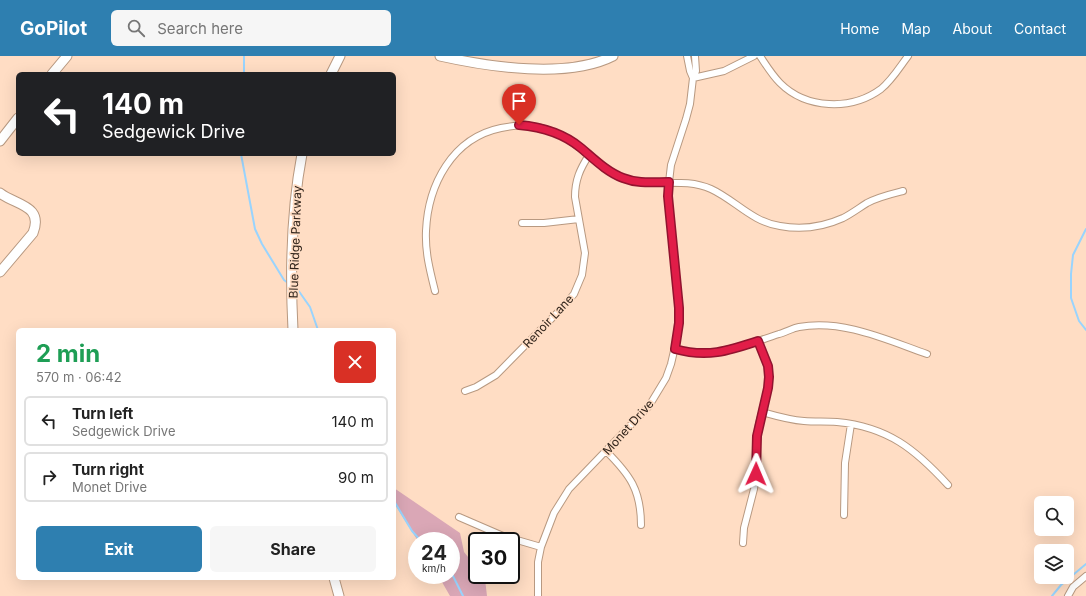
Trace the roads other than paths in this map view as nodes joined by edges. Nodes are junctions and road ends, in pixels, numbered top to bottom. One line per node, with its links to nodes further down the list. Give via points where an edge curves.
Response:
1 (66, 56): 11 (street)
2 (340, 56): 12 (street)
3 (440, 56): 10 (street)
4 (613, 56): 10 (street, via 587,65 544,69 498,66)
5 (687, 56): 13 (street, Monet Drive)
6 (695, 56): 13 (street, Monet Drive, via 696,71)
7 (754, 56): 13 (street, via 724,71)
8 (760, 56): 9 (street, via 773,76 788,90 808,100 828,105 852,102 873,94 889,81)
9 (908, 56)
10 (475, 59)
11 (54, 72)
12 (332, 72)
13 (693, 78): 18 (street, Monet Drive, via 686,120 675,150)
14 (16, 121): 15 (street)
15 (0, 141)
16 (302, 156): 25 (street, Blue Ridge Parkway, via 293,225)
17 (589, 156): 18 (street, via 632,181); 21 (street, Renoir Lane, via 579,172 575,188); 24 (street, via 557,133 534,126 519,125 496,129 477,136 466,144 442,172 430,204 426,246)
18 (669, 182): 19 (street, via 698,184 709,188 755,218 768,224 793,228 832,223 879,198); 27 (street, Monet Drive, via 679,308)
19 (903, 191)
20 (0, 192): 23 (street, via 30,209 34,215 35,226 33,233)
21 (579, 219): 22 (street); 29 (street, Renoir Lane, via 584,245 584,264 574,294 496,375 487,382)
22 (522, 223)
23 (0, 272)
24 (435, 291)
25 (293, 328)
26 (758, 341): 27 (street, via 718,353 698,354); 28 (street, via 799,327 828,326 856,329); 30 (street, via 768,366 769,377)
27 (675, 349): 32 (street, Monet Drive, via 666,378 649,406)
28 (927, 354)
29 (465, 391)
30 (762, 412): 31 (street, via 793,420); 37 (street, via 757,436 754,489 744,528)
31 (851, 424): 33 (street, via 883,433 909,448); 34 (street, via 845,463)
32 (606, 451): 36 (street, via 632,482 639,502); 38 (street, Monet Drive, via 569,489 548,526)
33 (948, 485)
34 (844, 515)
35 (459, 517): 38 (street, via 503,536)
36 (641, 526)
37 (743, 543)
38 (541, 546): 42 (street, Monet Drive, via 537,576)
39 (1086, 576): 43 (street, via 1073,587)
40 (335, 580): 41 (street)
41 (339, 596)
42 (538, 596)
43 (1068, 596)

